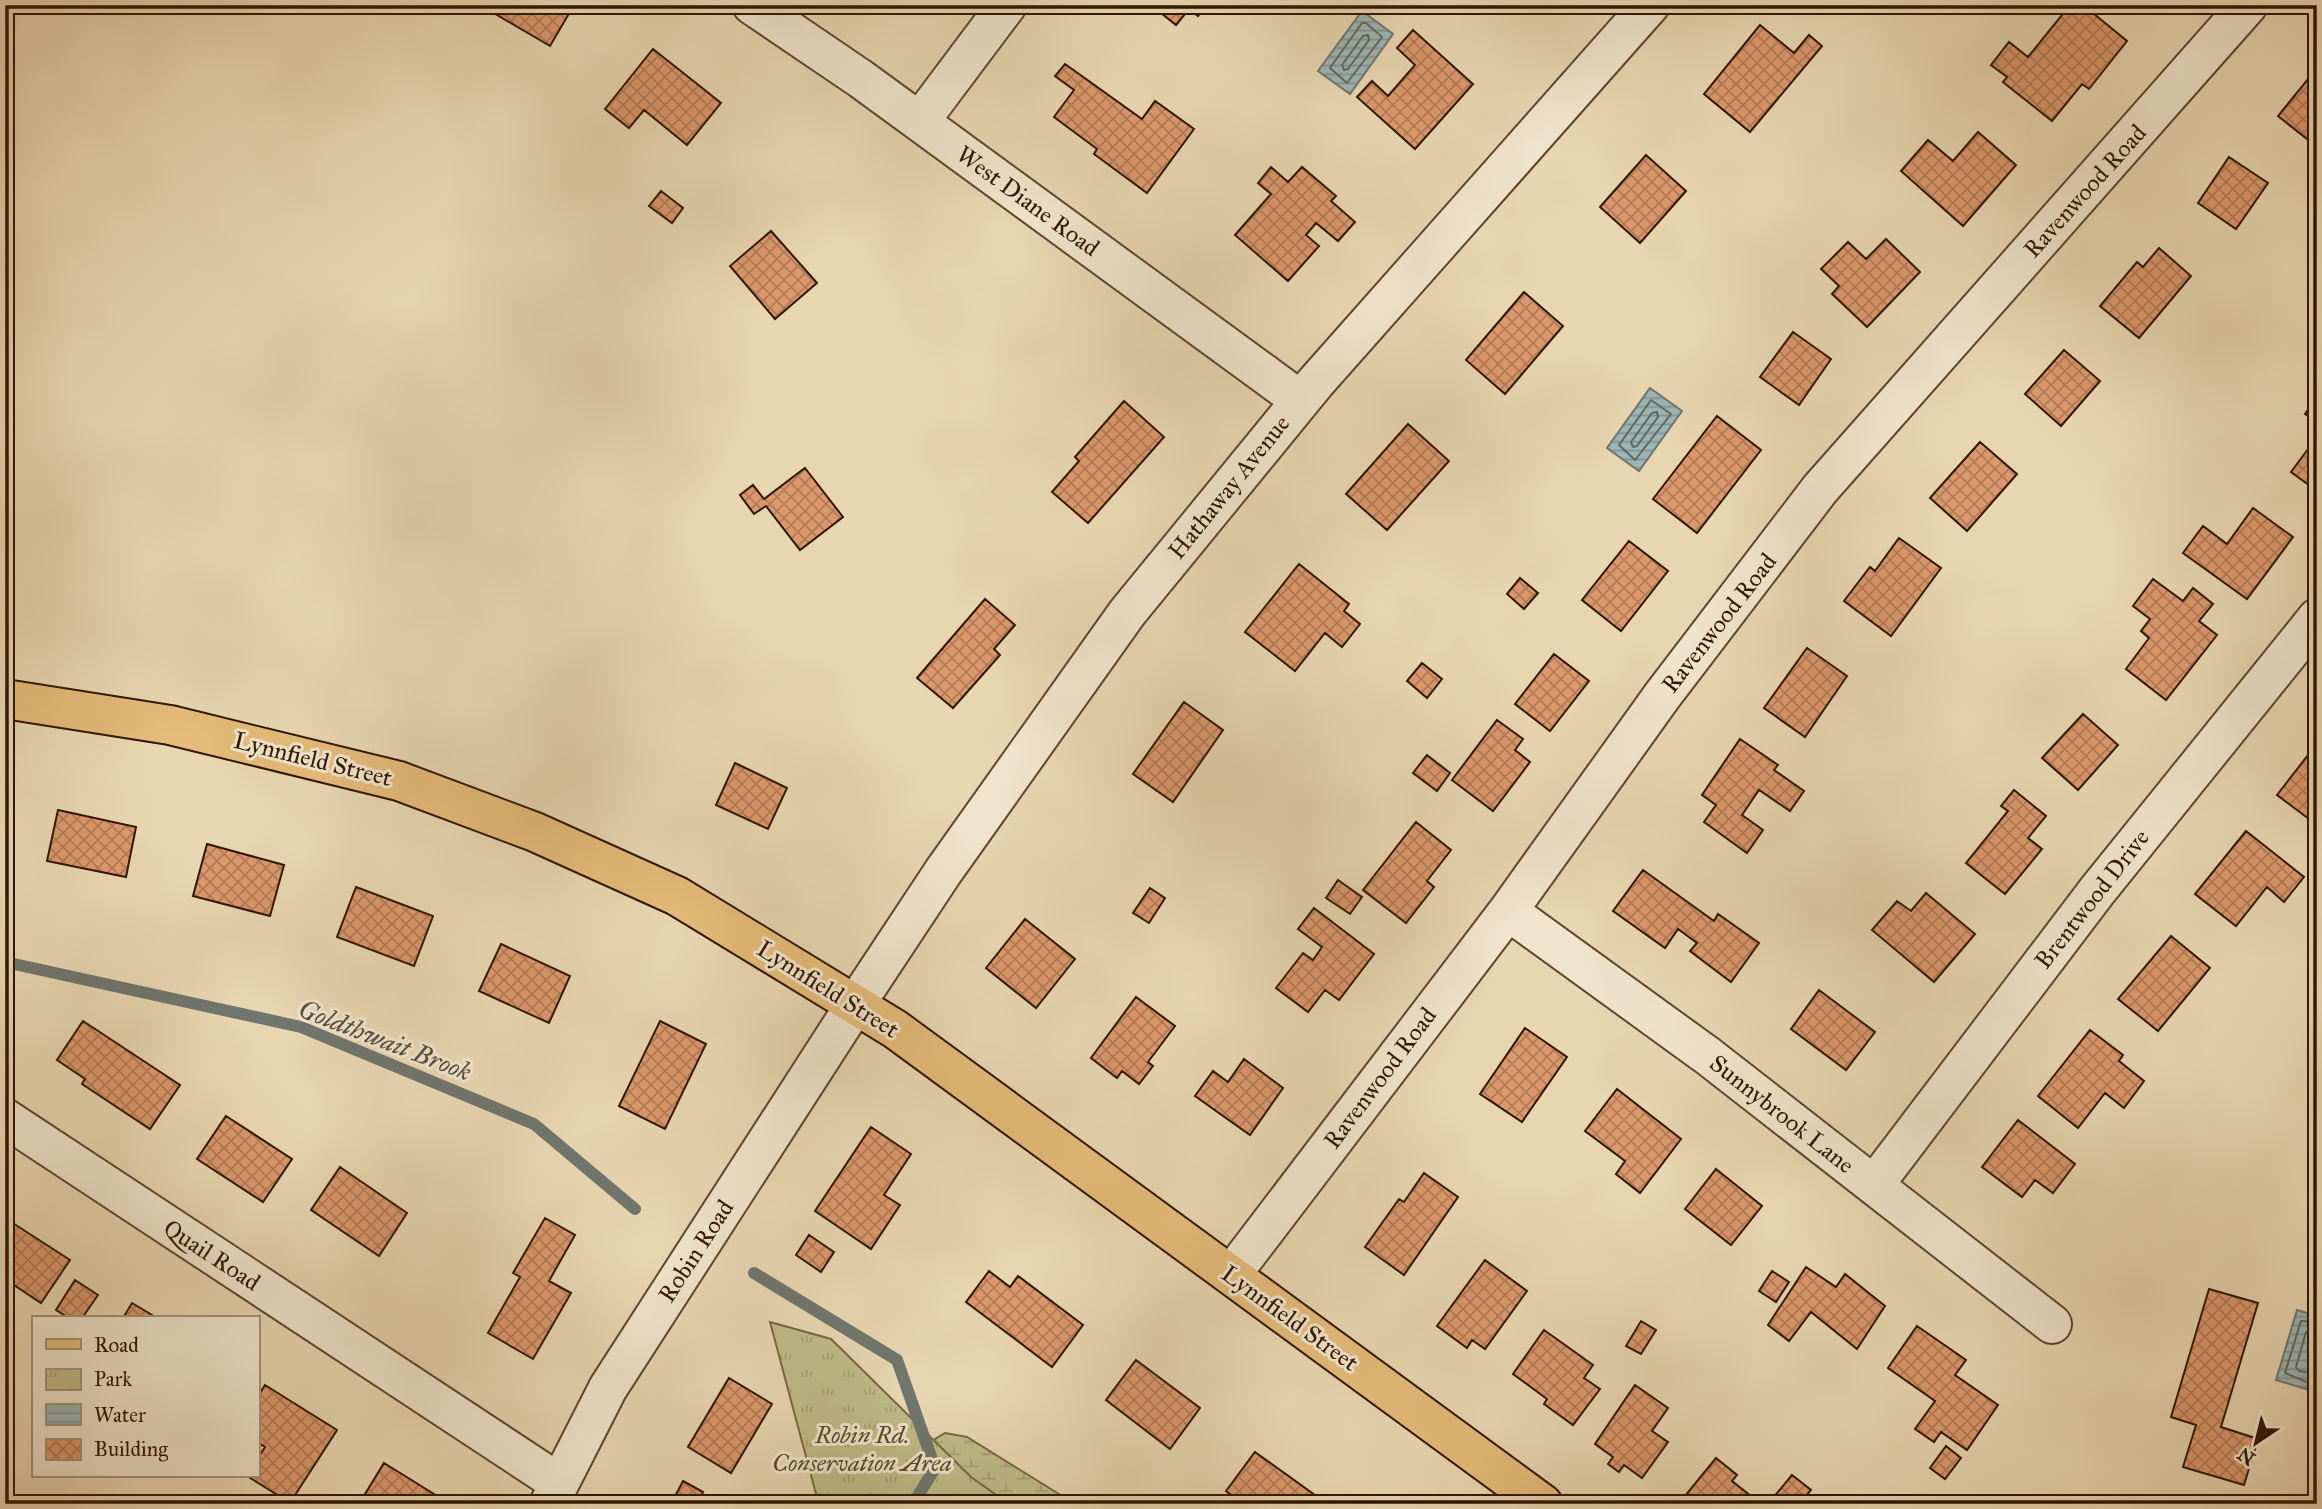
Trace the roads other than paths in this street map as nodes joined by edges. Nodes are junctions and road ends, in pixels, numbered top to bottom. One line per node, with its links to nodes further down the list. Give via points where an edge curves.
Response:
1 (752, 5): 5 (street, West Diane Road)
2 (1007, 5): 5 (street)
3 (1650, 5): 6 (street, Hathaway Avenue)
4 (2248, 5): 9 (street, Ravenwood Road, via 1820,489 1662,696)
5 (920, 121): 6 (street, West Diane Road)
6 (1300, 400): 10 (street, Hathaway Avenue, via 1127,614 943,872)
7 (2317, 618): 12 (street, Brentwood Drive, via 2097,891)
8 (5, 699): 10 (main road, Lynnfield Street, via 170,725 399,781 535,832 677,896)
9 (1508, 911): 12 (street, Sunnybrook Lane, via 1708,1056); 13 (street, Ravenwood Road)
10 (855, 1005): 13 (main road, Lynnfield Street, via 895,1029); 15 (street, Robin Road, via 608,1388)
11 (5, 1118): 15 (street, Quail Road)
12 (1874, 1185): 14 (street, Sunnybrook Lane)
13 (1231, 1275): 16 (main road, Lynnfield Street)
14 (2052, 1324)
15 (554, 1493)
16 (1543, 1504)

